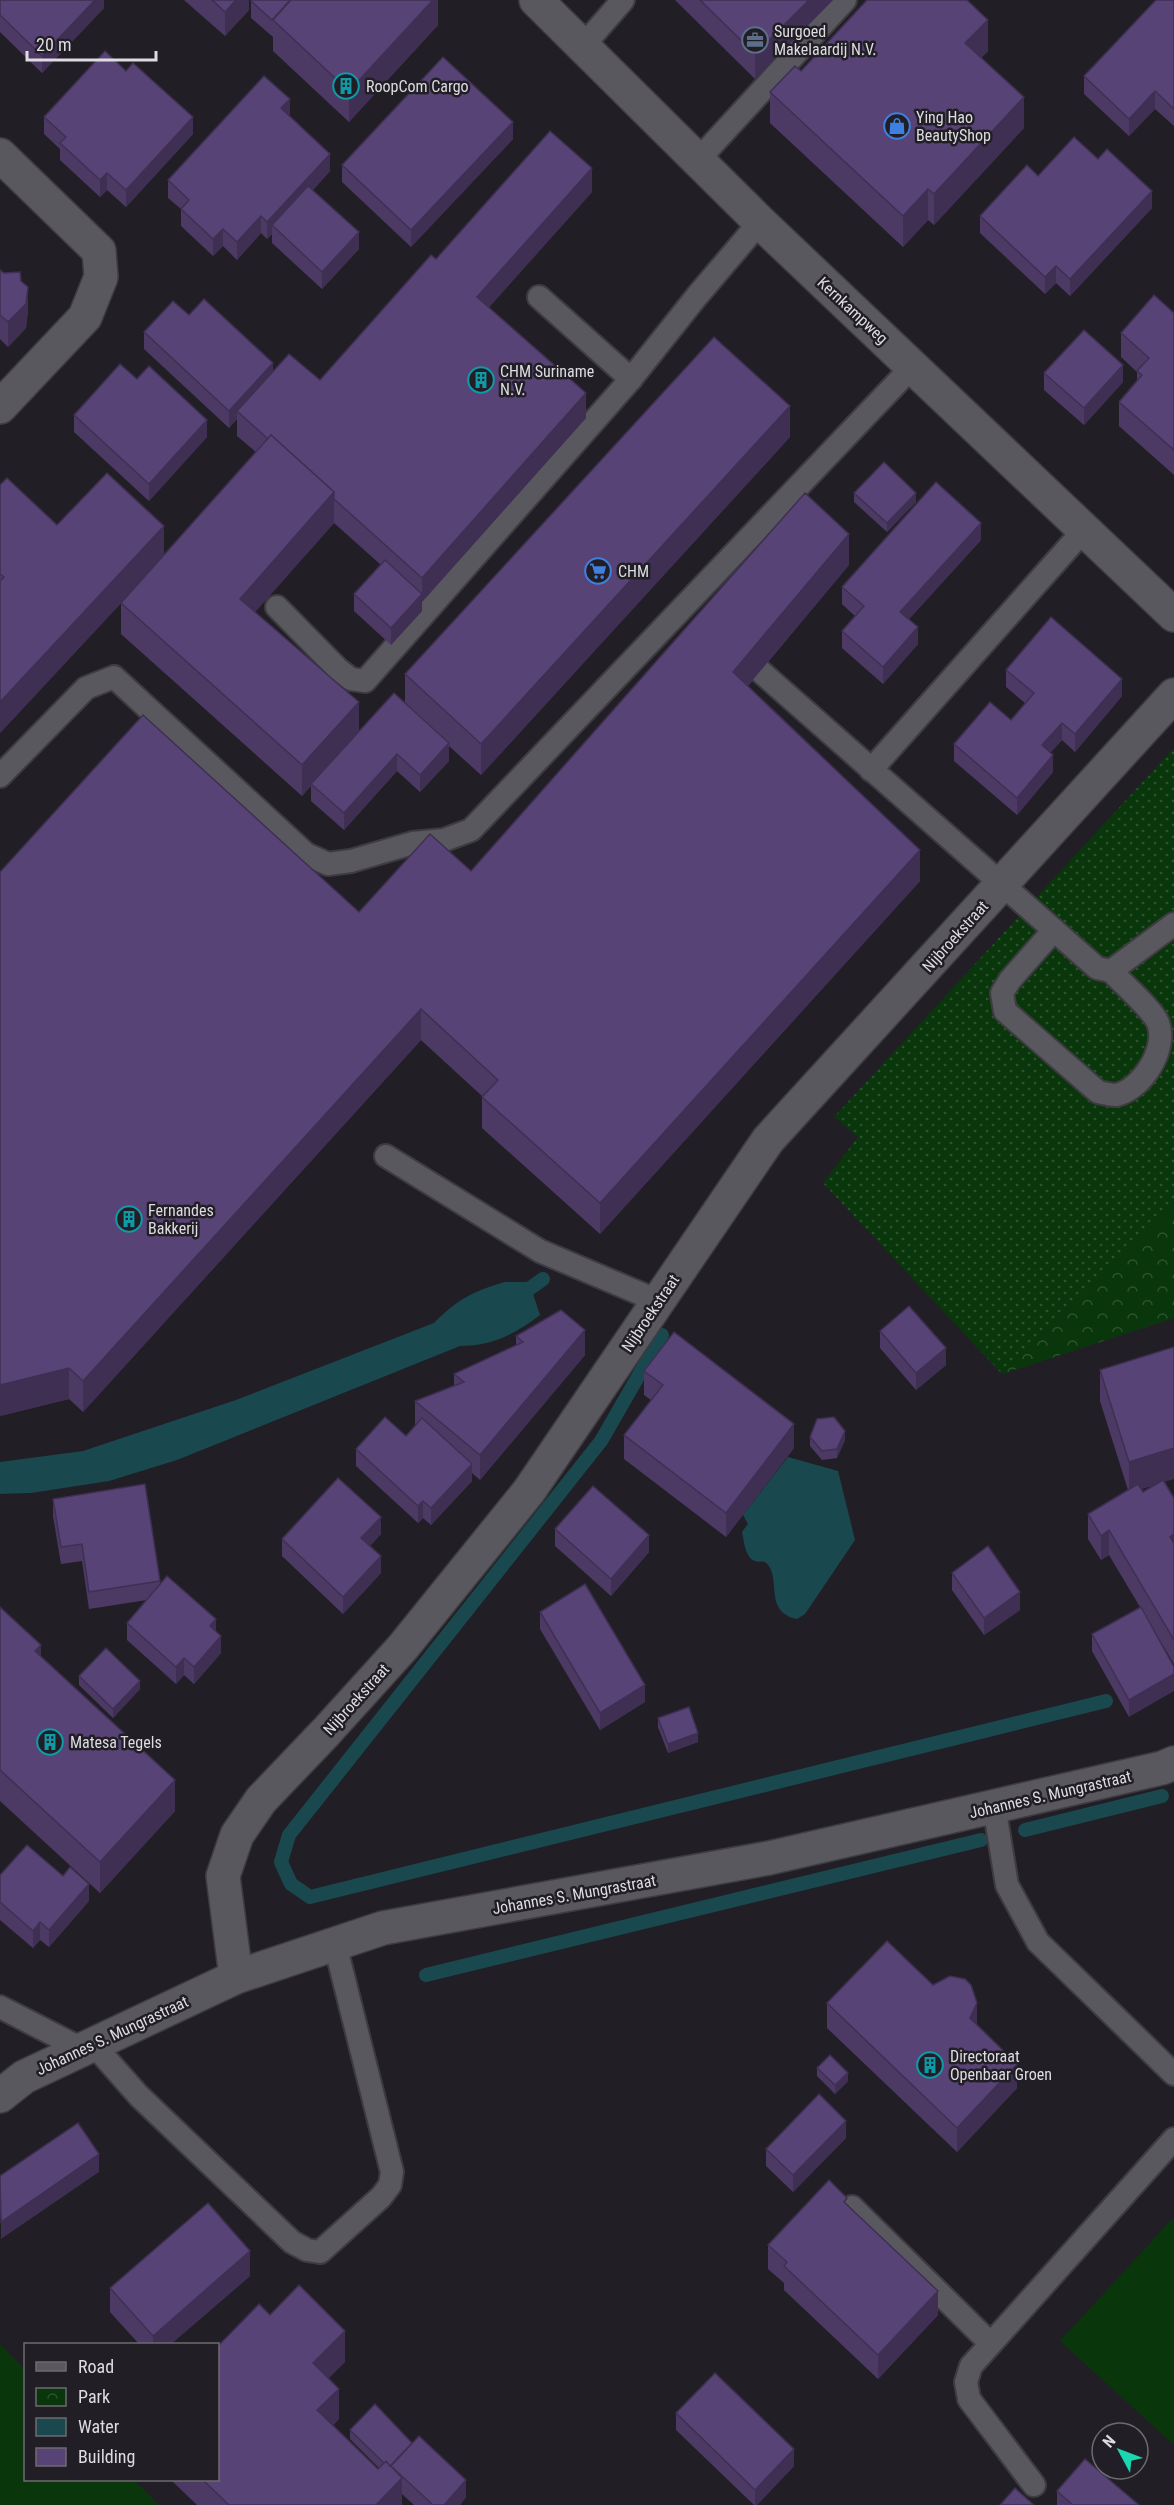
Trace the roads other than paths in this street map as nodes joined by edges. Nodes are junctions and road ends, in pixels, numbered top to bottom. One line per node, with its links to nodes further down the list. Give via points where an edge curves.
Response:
1 (536, 0): 4 (street, Kernkampweg)
2 (623, 0): 4 (lane)
3 (845, 0): 6 (lane)
4 (583, 46): 6 (street, Kernkampweg)
5 (0, 155): 11 (street, via 99,251 101,277 85,317)
6 (698, 160): 7 (street, Kernkampweg)
7 (760, 222): 9 (street, Kernkampweg); 10 (lane)
8 (539, 297): 10 (lane)
9 (913, 366): 12 (street, Kernkampweg); 13 (lane)
10 (631, 379): 14 (lane, via 365,681 351,679 339,670)
11 (0, 407)
12 (1084, 530): 15 (street, Kernkampweg); 19 (lane)
13 (686, 604): 16 (lane); 20 (lane, via 471,830 444,840 413,843 328,864 306,854 114,677 86,688)
14 (277, 607)
15 (1174, 615)
16 (703, 620)
17 (760, 671): 19 (lane)
18 (1174, 695): 21 (street, Nijbroekstraat)
19 (871, 770): 21 (lane)
20 (0, 776)
21 (1002, 884): 23 (lane); 26 (street, Nijbroekstraat, via 768,1140)
22 (1174, 924): 24 (lane)
23 (1054, 930): 24 (lane, via 1097,968); 24 (lane, via 1002,993 1005,1011 1098,1092 1115,1095 1131,1089 1158,1056 1162,1035 1157,1020)
24 (1111, 971)
25 (386, 1156): 26 (lane, via 540,1251)
26 (658, 1302): 30 (street, Nijbroekstraat, via 529,1491 403,1647 261,1800 237,1835 223,1876)
27 (1174, 1763): 28 (street, Johannes S. Mungrastraat)
28 (994, 1806): 29 (street, Johannes S. Mungrastraat, via 770,1858 383,1929); 33 (lane, via 1007,1885 1038,1942)
29 (335, 1944): 30 (street, Johannes S. Mungrastraat); 32 (lane, via 392,2172 390,2185 381,2197 320,2252 292,2242)
30 (236, 1977): 32 (street, Johannes S. Mungrastraat)
31 (0, 2007): 32 (lane)
32 (88, 2047): 34 (street, Johannes S. Mungrastraat, via 24,2077)
33 (1174, 2074)
34 (0, 2096)
35 (1174, 2139): 37 (lane)
36 (852, 2207): 37 (lane)
37 (990, 2343): 38 (lane, via 971,2366 966,2382 969,2399)
38 (1034, 2485)

